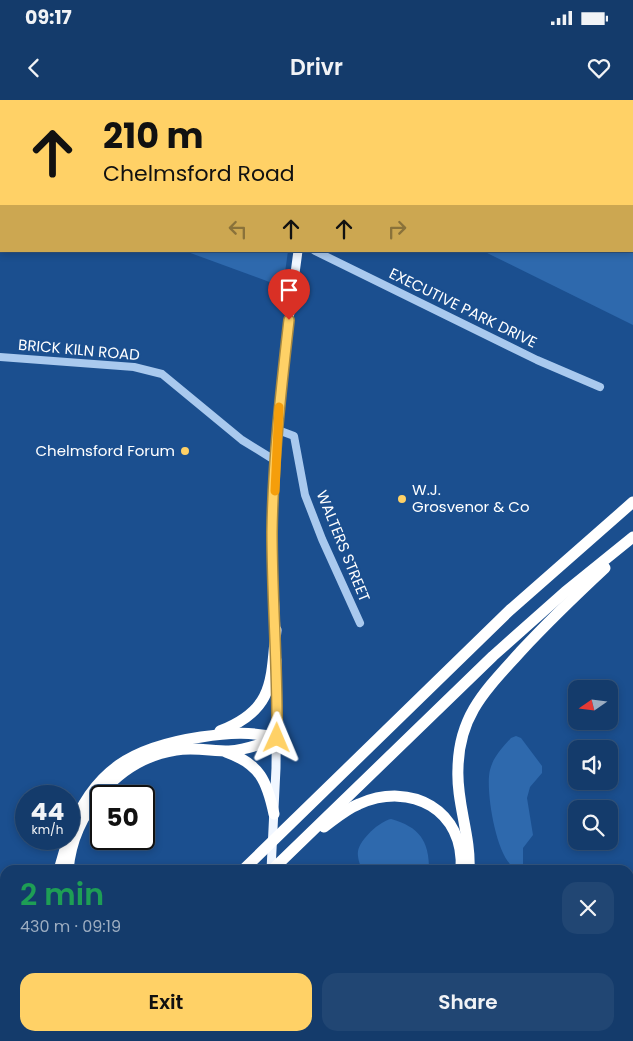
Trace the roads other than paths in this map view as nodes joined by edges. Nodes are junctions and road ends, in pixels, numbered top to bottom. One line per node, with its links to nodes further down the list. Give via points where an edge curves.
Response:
1 (298, 252): 5 (main road)
2 (317, 252): 4 (street, EXECUTIVE PARK DRIVE)
3 (0, 357): 6 (street, BRICK KILN ROAD, via 134,367 162,374 242,440)
4 (600, 387)
5 (278, 430): 6 (main road); 9 (street, WALTERS STREET, via 294,436 305,495)
6 (276, 461): 10 (main road, via 272,532)
7 (633, 502): 20 (highway, via 510,610)
8 (633, 538): 17 (highway, via 486,661); 24 (highway, via 491,683 472,710 460,742 457,777)
9 (360, 623)
10 (276, 630): 11 (highway, via 270,684 260,705 240,722); 12 (main road)
11 (206, 736): 12 (highway, via 241,733); 14 (highway, via 156,746 122,763 109,772 90,794)
12 (277, 738): 13 (highway, via 246,749); 15 (main road)
13 (220, 750): 15 (highway, via 243,759 256,769 267,788); 19 (highway, via 192,748 162,752 119,775 100,795 87,816 78,833)
14 (80, 814)
15 (274, 814): 21 (main road)
16 (64, 850): 18 (highway)
17 (285, 858): 22 (highway); 23 (highway, via 359,804 408,796 430,804 445,817 458,844)
18 (60, 865)
19 (69, 865)
20 (248, 865)
21 (272, 865)
22 (277, 865)
23 (460, 865)
24 (468, 865)

